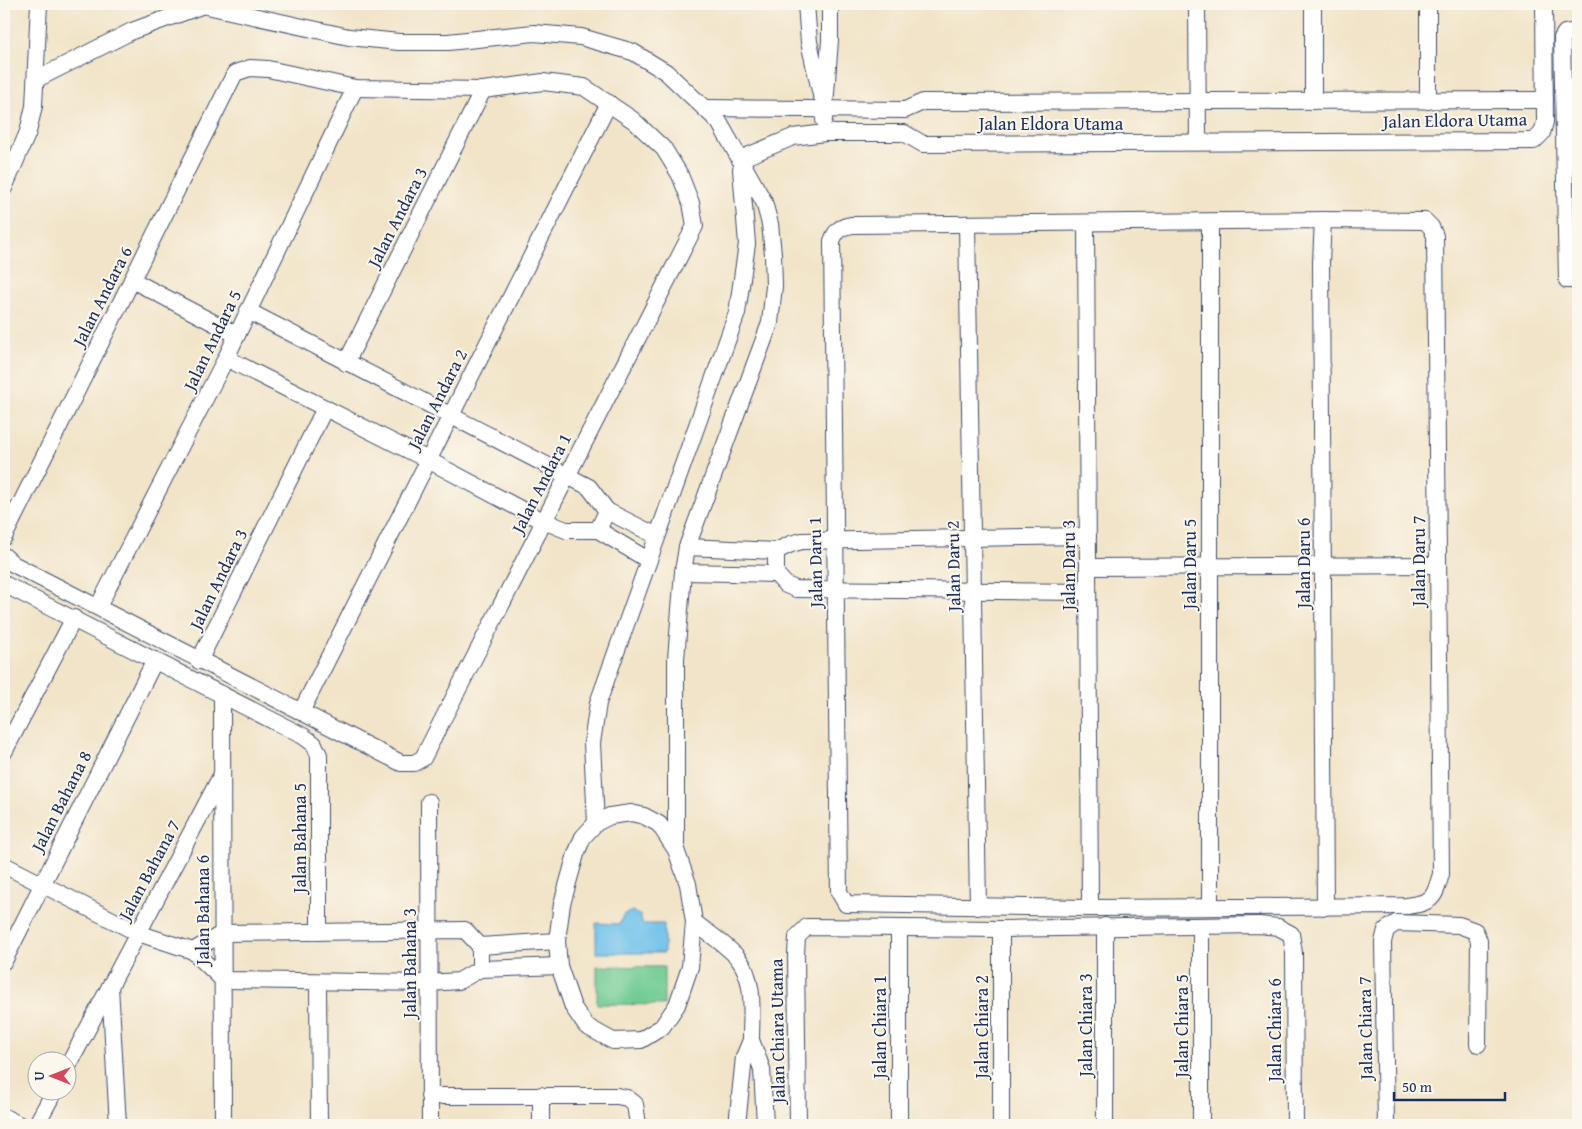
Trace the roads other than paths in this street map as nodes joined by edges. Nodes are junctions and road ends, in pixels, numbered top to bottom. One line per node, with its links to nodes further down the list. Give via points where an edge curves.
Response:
1 (39, 4): 10 (street)
2 (806, 4): 19 (street, via 808,42)
3 (830, 4): 19 (street)
4 (1197, 4): 14 (street)
5 (1312, 4): 15 (street)
6 (1428, 4): 16 (street)
7 (1544, 4): 13 (street)
8 (199, 5): 10 (street, via 132,31); 18 (street, via 349,37 399,42 448,42 534,33 581,37 633,52 666,72)
9 (1578, 31): 31 (street, via 1565,33 1562,38 1567,280)
10 (37, 79): 25 (street, via 28,132)
11 (355, 88): 12 (street); 30 (street, Jalan Andara 6, via 268,69 250,68 235,73); 32 (street, Jalan Andara 5)
12 (483, 90): 17 (street, via 551,83 584,87); 35 (street, Jalan Andara 3)
13 (1545, 100): 16 (street, Jalan Eldora Utama); 23 (street, Jalan Eldora Utama, via 1545,122 1542,133 1534,141)
14 (1198, 101): 15 (street, Jalan Eldora Utama); 20 (street, Jalan Eldora Utama, via 923,102); 23 (street)
15 (1313, 101): 16 (street, Jalan Eldora Utama)
16 (1428, 101)
17 (609, 103): 37 (street, Jalan Andara 2); 39 (street, Jalan Andara 1, via 664,149 680,175 691,203 695,226)
18 (706, 108): 19 (street, Jalan Eldora Utama); 24 (street, via 719,122)
19 (824, 110): 20 (street, Jalan Eldora Utama); 21 (street)
20 (905, 110): 22 (street)
21 (825, 133): 22 (street); 24 (street, via 793,137)
22 (904, 133): 23 (street, Jalan Eldora Utama, via 923,144)
23 (1198, 142)
24 (740, 159): 43 (street, via 747,244 737,313); 48 (street, via 764,202 770,224 774,286 770,323)
25 (4, 188)
26 (1324, 220): 27 (street); 52 (street, Jalan Daru 7, via 1425,221 1435,236); 54 (street, Jalan Daru 6, via 1320,262)
27 (1210, 222): 28 (street); 53 (street, Jalan Daru 5)
28 (1086, 223): 29 (street); 44 (street, Jalan Daru 3)
29 (967, 224): 46 (street, Jalan Daru 2); 47 (street, Jalan Daru 1, via 852,225 842,226 835,232 832,240)
30 (132, 280): 33 (street); 45 (street, Jalan Andara 6)
31 (1578, 280)
32 (248, 312): 33 (street, Jalan Andara 5); 35 (street)
33 (237, 335): 34 (street, Jalan Andara 5)
34 (226, 358): 36 (street); 62 (street, Jalan Andara 5)
35 (346, 363): 37 (street)
36 (325, 408): 38 (street); 65 (street, Jalan Andara 3)
37 (450, 417): 38 (street, Jalan Andara 2); 39 (street)
38 (428, 460): 41 (street); 67 (street, Jalan Andara 2)
39 (567, 476): 40 (street, via 589,487); 41 (street, Jalan Andara 1)
40 (607, 511): 42 (street); 43 (street)
41 (544, 521): 42 (street, via 566,530); 67 (street, Jalan Andara 1, via 424,758 401,762)
42 (598, 530): 51 (street)
43 (657, 536): 51 (street)
44 (1088, 536): 46 (street); 55 (street, Jalan Daru 3)
45 (4, 537)
46 (972, 538): 47 (street); 60 (street, Jalan Daru 2)
47 (835, 540): 49 (street, via 802,541); 59 (street, Jalan Daru 1)
48 (688, 547): 49 (street); 56 (street)
49 (776, 551): 57 (street)
50 (4, 556): 62 (street, via 13,564)
51 (648, 560): 71 (street, via 598,703 592,743)
52 (1438, 565): 54 (street); 76 (street, Jalan Daru 7, via 1441,874 1436,895 1427,903 1407,906)
53 (1209, 566): 54 (street); 55 (street); 75 (street, Jalan Daru 5)
54 (1323, 566): 76 (street, Jalan Daru 6)
55 (1088, 567): 61 (street, Jalan Daru 3)
56 (683, 572): 57 (street); 72 (street, via 676,658)
57 (776, 574): 59 (street, via 786,585 796,589)
58 (4, 584): 63 (street)
59 (836, 590): 60 (street); 77 (street, Jalan Daru 1, via 839,892 846,904 852,905)
60 (973, 590): 61 (street); 77 (street, Jalan Daru 2)
61 (1088, 592): 78 (street, Jalan Daru 3)
62 (98, 606): 65 (street)
63 (74, 618): 64 (street); 68 (street)
64 (155, 660): 66 (street); 74 (street, Jalan Bahana 8)
65 (199, 661): 67 (street)
66 (222, 694): 69 (street, Jalan Bahana 6); 86 (street, Jalan Bahana 5, via 314,744 319,755)
67 (301, 712)
68 (4, 752)
69 (222, 773): 85 (street, Jalan Bahana 7); 87 (street, Jalan Bahana 6)
70 (429, 802): 84 (street, Jalan Bahana 3)
71 (596, 823): 72 (street, via 610,816 631,813 644,816 658,824); 88 (street, via 583,837 576,854 562,904)
72 (676, 850): 79 (street, via 688,884)
73 (4, 865): 74 (street)
74 (42, 884): 85 (street); 91 (street, Jalan Bahana 8)
75 (1210, 905): 76 (street); 78 (street)
76 (1326, 906)
77 (978, 907): 78 (street)
78 (1090, 908)
79 (694, 922): 92 (street, via 690,967 677,1005 662,1028 641,1040 613,1041 586,1026 573,1007); 98 (street, via 737,957 747,974)
80 (1105, 926): 81 (street); 83 (street); 120 (street, Jalan Chiara 3)
81 (1201, 926): 121 (street, Jalan Chiara 5); 122 (street, Jalan Chiara 6, via 1259,925 1278,927 1291,934 1294,953)
82 (900, 928): 83 (street); 117 (street, Jalan Chiara Utama, via 807,927 797,937); 118 (street, Jalan Chiara 1)
83 (1001, 929): 119 (street, Jalan Chiara 2)
84 (429, 930): 86 (street); 89 (street, via 465,930); 96 (street, Jalan Bahana 3)
85 (138, 932): 90 (street); 97 (street, Jalan Bahana 7)
86 (319, 932): 87 (street)
87 (222, 933): 90 (street); 94 (street, Jalan Bahana 6)
88 (557, 941): 89 (street); 92 (street)
89 (480, 946): 93 (street)
90 (193, 951): 94 (street)
91 (4, 961)
92 (559, 966): 93 (street)
93 (480, 969): 96 (street, via 459,981)
94 (222, 980): 95 (street); 110 (street, Jalan Bahana 6)
95 (318, 982): 96 (street); 111 (street)
96 (429, 983): 102 (street, Jalan Bahana 3)
97 (110, 986): 100 (street, Jalan Bahana 7); 109 (street)
98 (751, 1040): 104 (street, Jalan Chiara Utama, via 744,1057); 105 (street, Jalan Chiara Utama, via 762,1069)
99 (1478, 1044): 123 (street, Jalan Chiara 7, via 1479,941 1475,931 1459,925 1396,923 1386,930 1383,942)
100 (75, 1052)
101 (541, 1095): 102 (street); 113 (street); 114 (street, via 627,1098 635,1104)
102 (429, 1096): 112 (street, Jalan Bahana 3)
103 (49, 1102): 108 (street)
104 (739, 1105): 105 (street, via 756,1101); 115 (street, Jalan Chiara Utama)
105 (764, 1108): 116 (street, Jalan Chiara Utama)
106 (4, 1117): 107 (street)
107 (20, 1125)
108 (36, 1125)
109 (118, 1125)
110 (223, 1125)
111 (319, 1125)
112 (430, 1125)
113 (541, 1125)
114 (638, 1125)
115 (737, 1125)
116 (765, 1125)
117 (798, 1125)
118 (899, 1125)
119 (1001, 1125)
120 (1105, 1125)
121 (1201, 1125)
122 (1295, 1125)
123 (1386, 1125)

